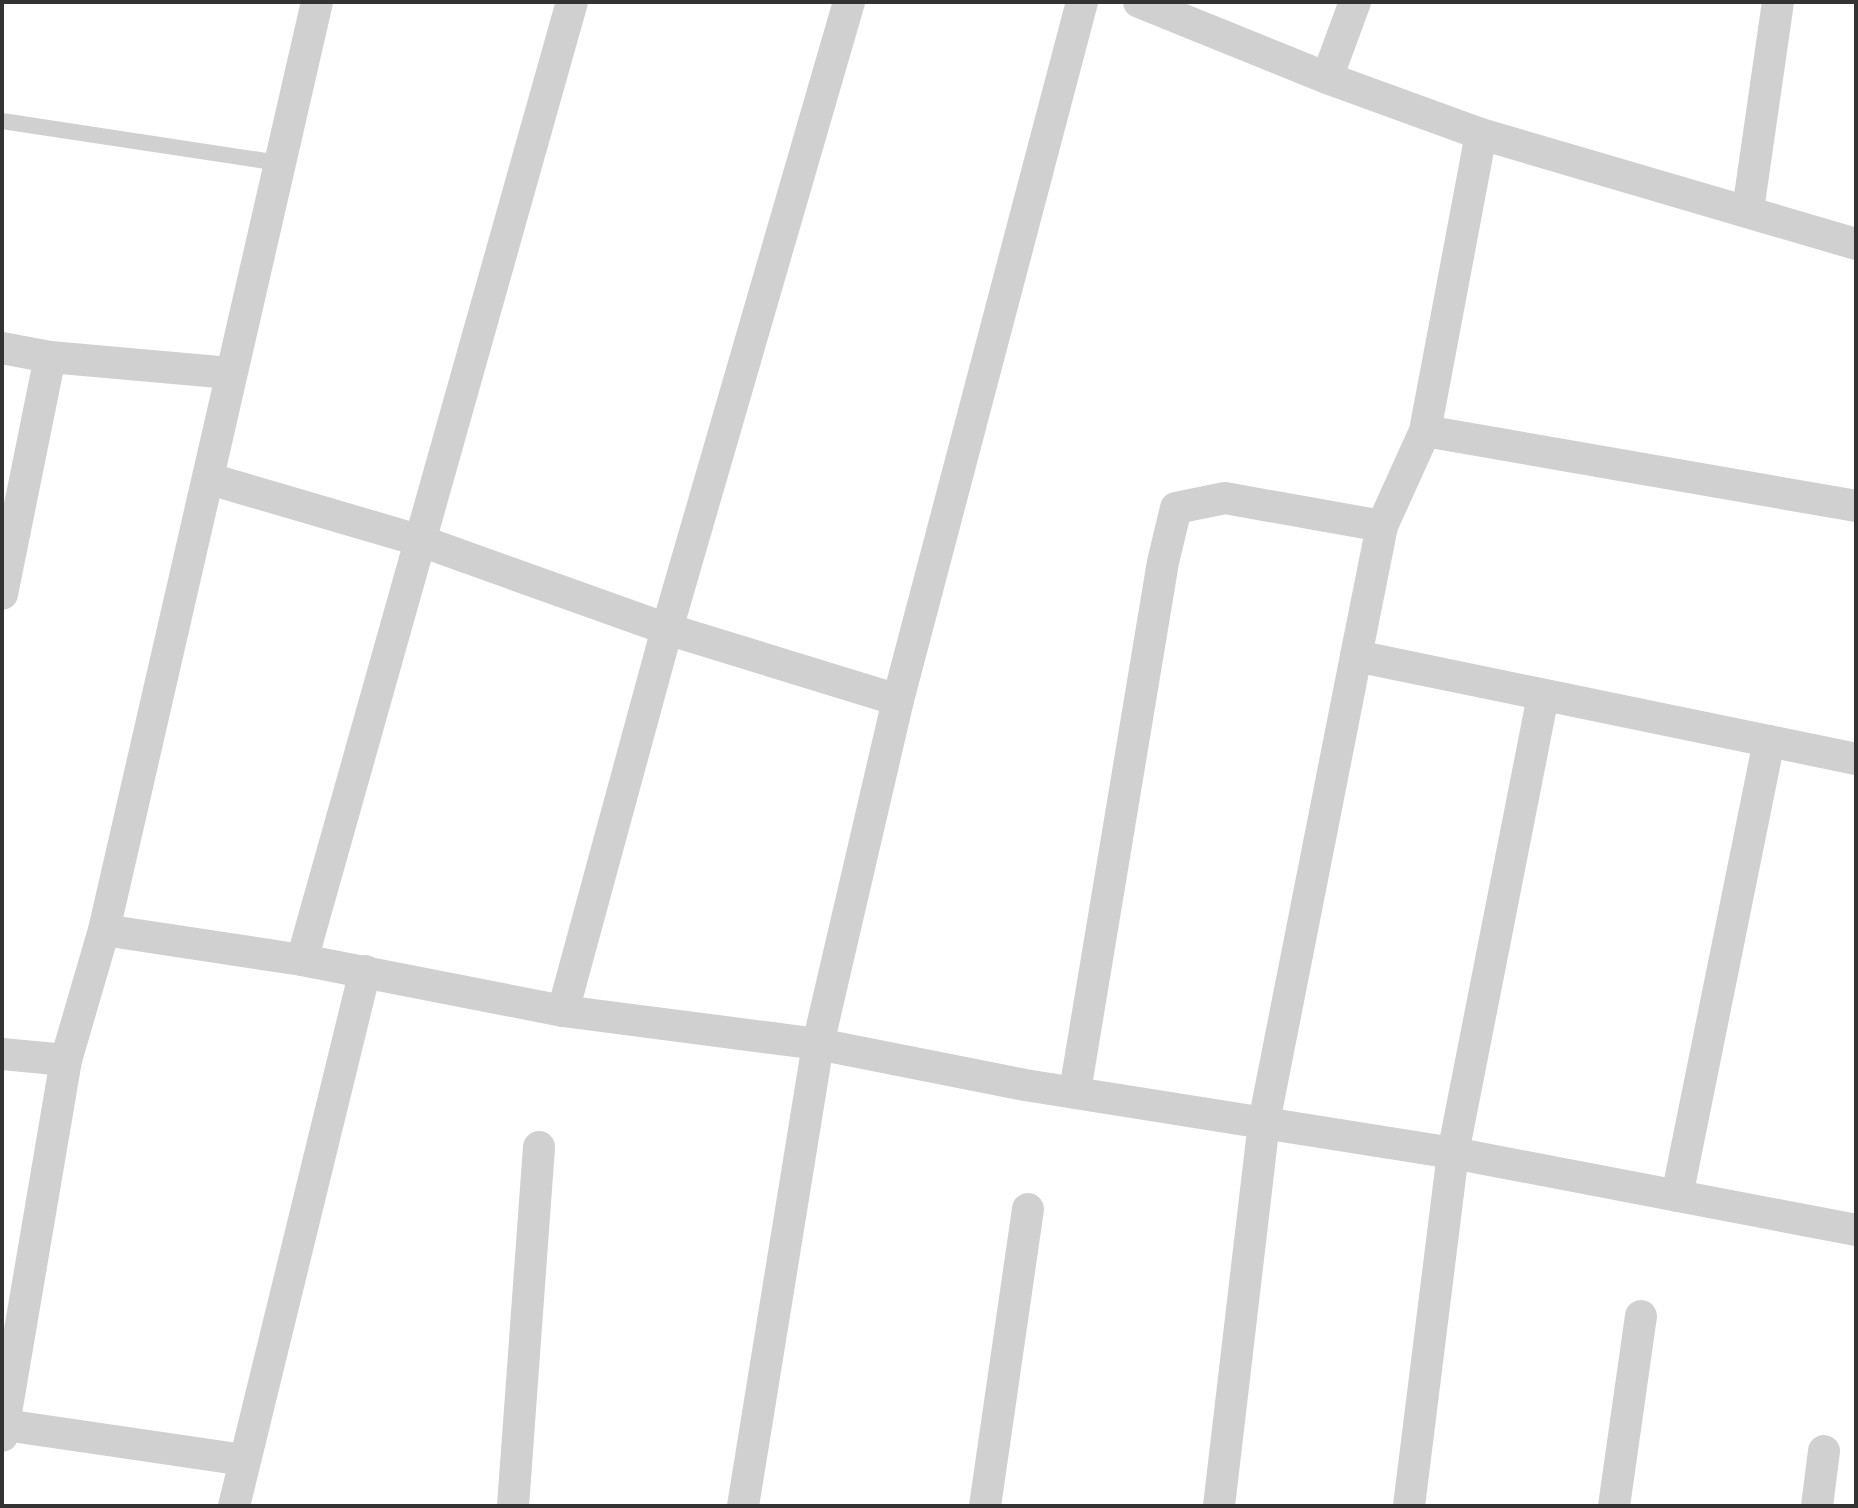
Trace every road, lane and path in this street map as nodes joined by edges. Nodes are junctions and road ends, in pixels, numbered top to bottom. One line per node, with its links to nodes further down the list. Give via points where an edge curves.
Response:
1 (317, 2): 11 (street)
2 (572, 2): 21 (street)
3 (849, 2): 23 (street)
4 (1082, 2): 26 (street)
5 (1355, 2): 8 (street)
6 (1778, 2): 12 (street)
7 (1150, 4): 8 (street)
8 (1327, 78): 10 (street)
9 (2, 121): 11 (lane)
10 (1481, 134): 12 (street); 17 (street)
11 (279, 163): 16 (street)
12 (1748, 210): 13 (street)
13 (1856, 244)
14 (2, 348): 15 (street)
15 (50, 357): 16 (street); 22 (street)
16 (230, 373): 18 (street)
17 (1425, 431): 19 (street); 20 (street)
18 (210, 479): 21 (street); 29 (street)
19 (1856, 506)
20 (1382, 526): 24 (street); 36 (street, via 1225,498 1176,508)
21 (418, 540): 23 (street); 30 (street)
22 (2, 594)
23 (667, 629): 26 (street); 32 (street)
24 (1356, 656): 25 (street); 37 (street)
25 (1543, 696): 27 (street); 39 (street)
26 (898, 700): 33 (street)
27 (1769, 741): 28 (street); 40 (street)
28 (1856, 759)
29 (104, 930): 30 (street); 35 (street)
30 (302, 960): 31 (street)
31 (365, 971): 32 (street); 46 (street)
32 (563, 1011): 33 (street)
33 (818, 1044): 36 (street); 49 (street)
34 (2, 1054): 35 (street)
35 (66, 1060): 44 (street)
36 (1075, 1091): 37 (street)
37 (1264, 1122): 39 (street); 51 (street)
38 (539, 1147): 48 (street)
39 (1453, 1153): 40 (street); 52 (street)
40 (1677, 1196): 42 (street)
41 (1028, 1209): 50 (street)
42 (1856, 1230)
43 (1641, 1316): 53 (street)
44 (3, 1430): 46 (street)
45 (1824, 1451): 54 (street)
46 (244, 1460): 47 (street)
47 (234, 1506)
48 (513, 1506)
49 (743, 1506)
50 (985, 1506)
51 (1219, 1506)
52 (1409, 1506)
53 (1614, 1506)
54 (1817, 1506)

